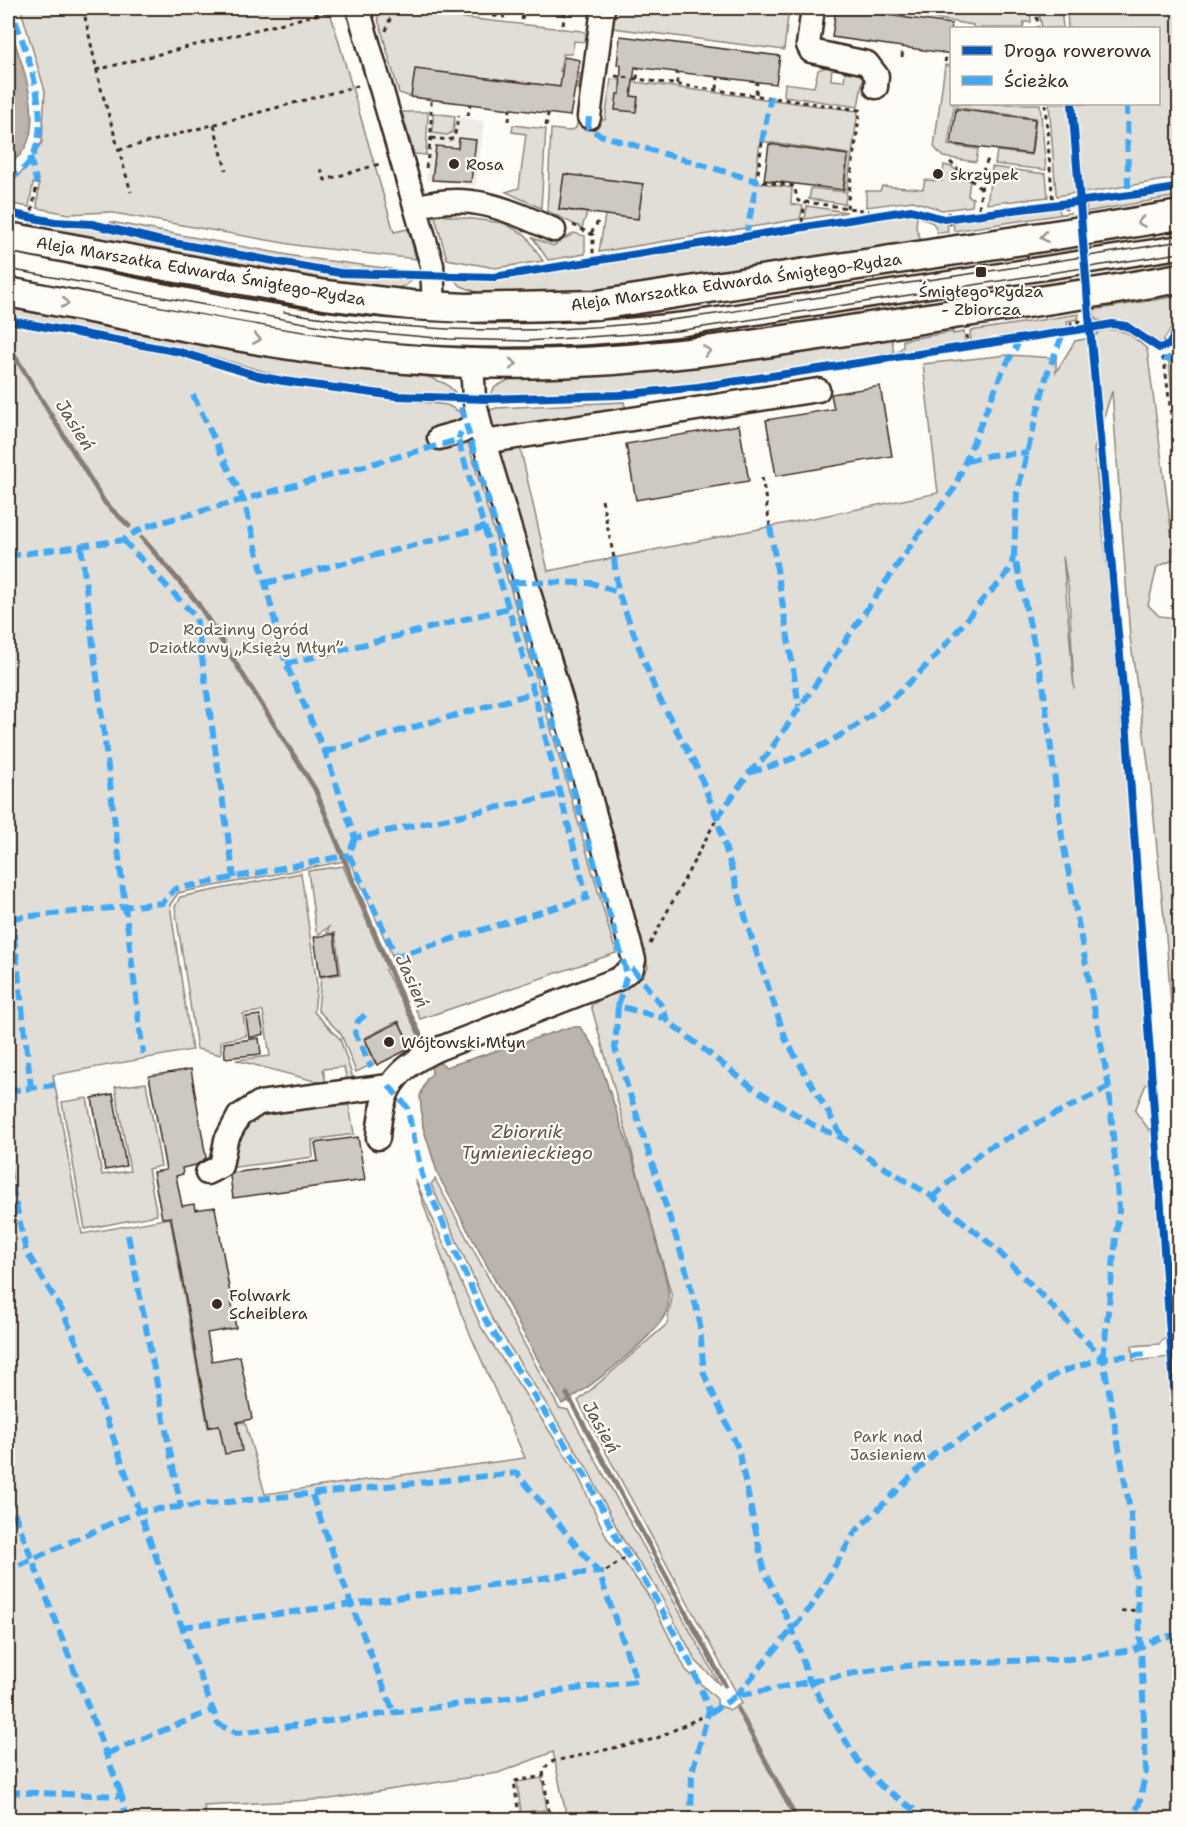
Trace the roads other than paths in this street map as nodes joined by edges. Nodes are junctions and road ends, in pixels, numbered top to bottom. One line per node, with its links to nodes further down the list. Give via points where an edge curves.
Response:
1 (358, 8): 6 (street)
2 (603, 8): 5 (street)
3 (813, 8): 4 (street, via 808,45 811,51 867,63 877,76)
4 (876, 87)
5 (589, 117)
6 (416, 207): 8 (street, via 458,201 494,204); 14 (street, via 433,269)
7 (1179, 215): 14 (main road, Aleja Marszałka Edwarda Śmigłego-Rydza, one-way to 14, bridge, via 598,305)
8 (554, 230)
9 (8, 237): 14 (main road, Aleja Marszałka Edwarda Śmigłego-Rydza, via 290,290)
10 (1179, 247): 11 (street, via 695,322 636,330 527,336 419,333 324,322)
11 (8, 264)
12 (1179, 278): 15 (main road, one-way to 12, bridge, via 663,357 956,322)
13 (8, 292): 15 (main road, one-way to 15, via 309,348)
14 (434, 307)
15 (472, 363): 17 (street)
16 (818, 390): 17 (street)
17 (482, 432): 18 (street); 19 (street, via 589,793 633,952 632,968 618,979 429,1053 401,1070)
18 (439, 438)
19 (389, 1086): 20 (street); 21 (street, via 259,1103 239,1116 226,1140 221,1166)
20 (378, 1138)
21 (207, 1173)

